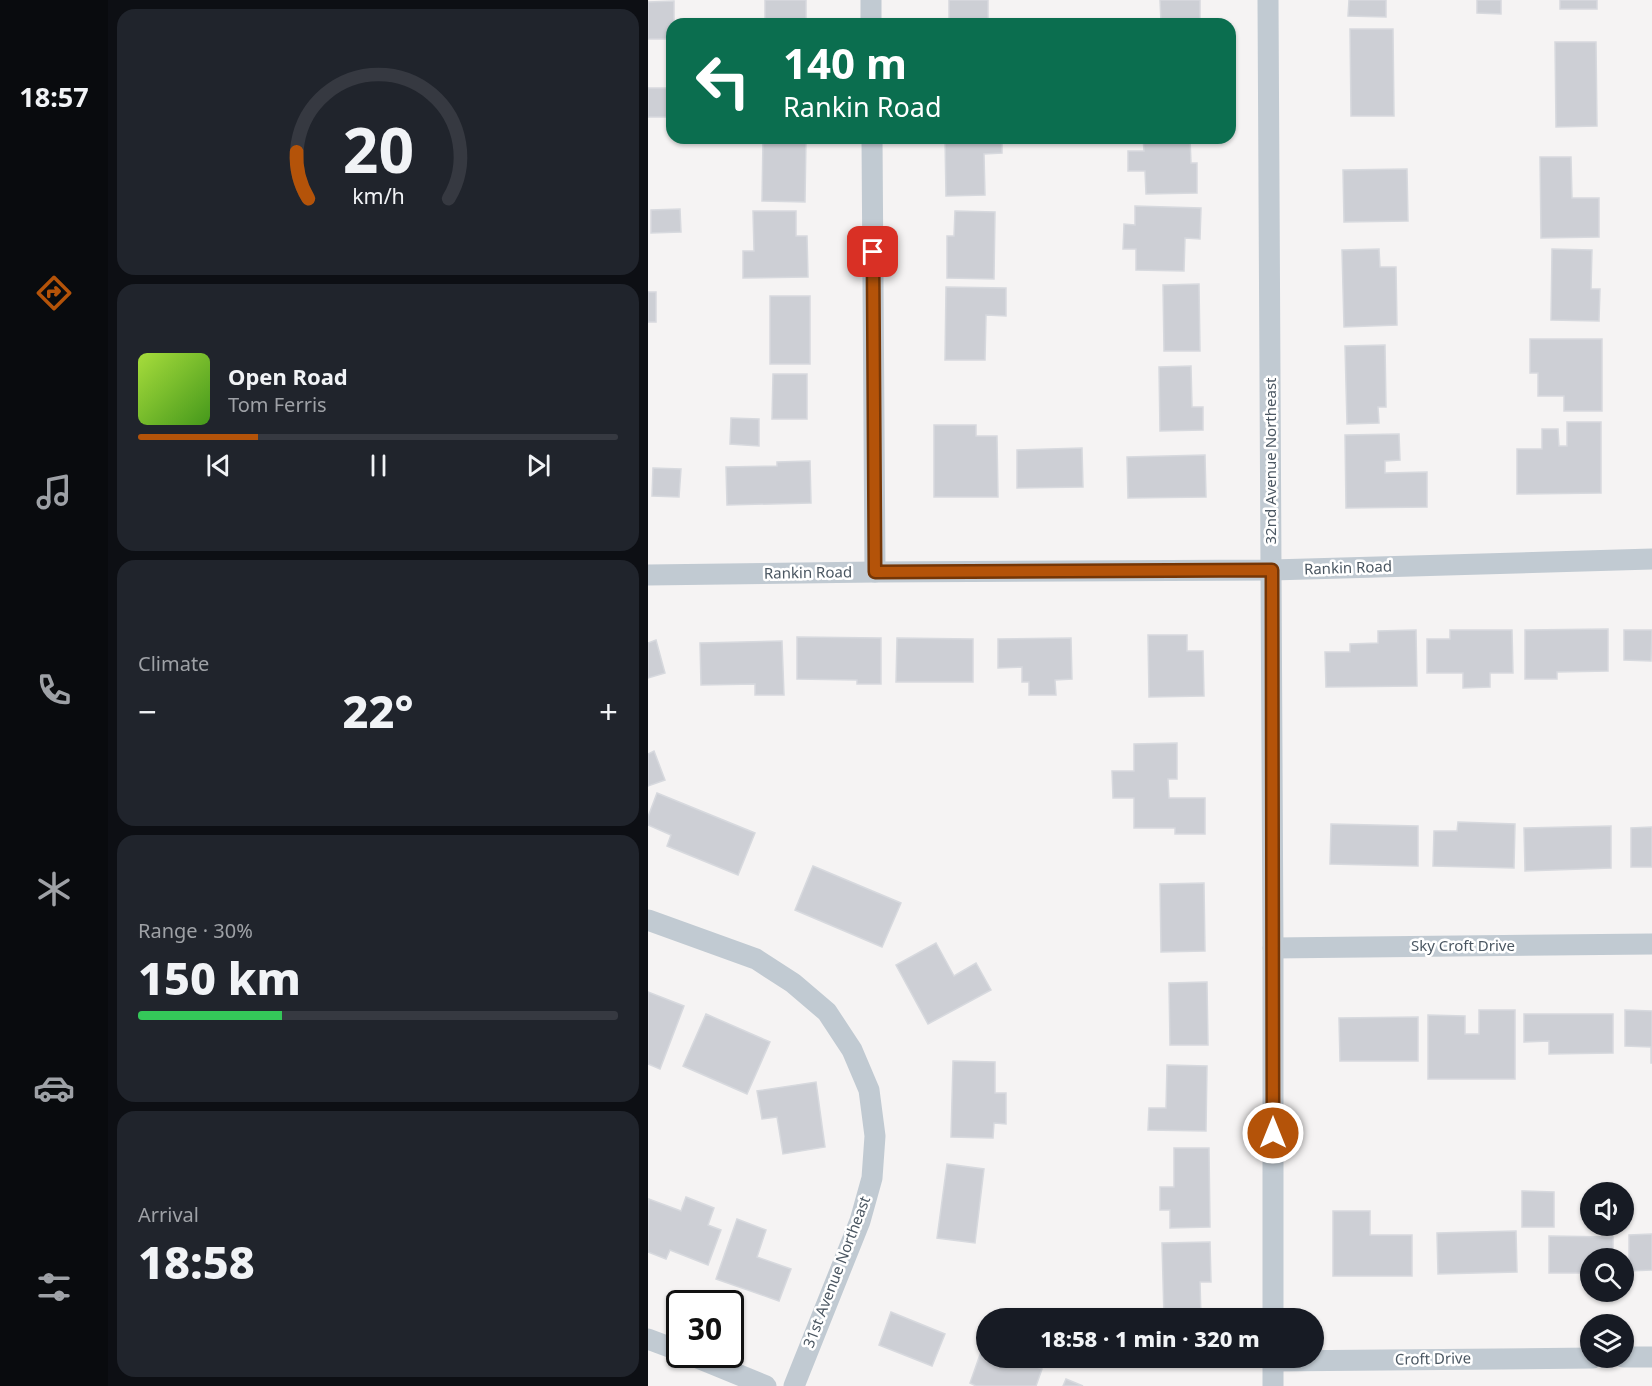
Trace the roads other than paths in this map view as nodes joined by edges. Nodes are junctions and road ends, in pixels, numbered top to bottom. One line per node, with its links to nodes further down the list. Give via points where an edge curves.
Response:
1 (871, 0): 3 (street)
2 (1268, 0): 6 (street, 32nd Avenue Northeast)
3 (871, 18)
4 (872, 144): 7 (street)
5 (1652, 559): 6 (street, Rankin Road)
6 (1272, 570): 7 (street, Rankin Road); 11 (street, 32nd Avenue Northeast)
7 (875, 572): 8 (street, Rankin Road)
8 (648, 575)
9 (648, 920): 22 (street, 31st Avenue Northeast, via 756,959 793,983 827,1012 852,1050 869,1090 875,1136 872,1178 860,1221)
10 (1652, 944): 11 (street, Sky Croft Drive)
11 (1273, 948): 12 (street, 32nd Avenue Northeast)
12 (1273, 1308)
13 (648, 1339): 14 (street)
14 (666, 1346)
15 (1634, 1357): 16 (street)
16 (1652, 1357)
17 (1580, 1358): 18 (street, Croft Drive)
18 (1324, 1359)
19 (722, 1368): 21 (street)
20 (1273, 1368): 23 (street)
21 (766, 1386)
22 (794, 1386)
23 (1273, 1386)

